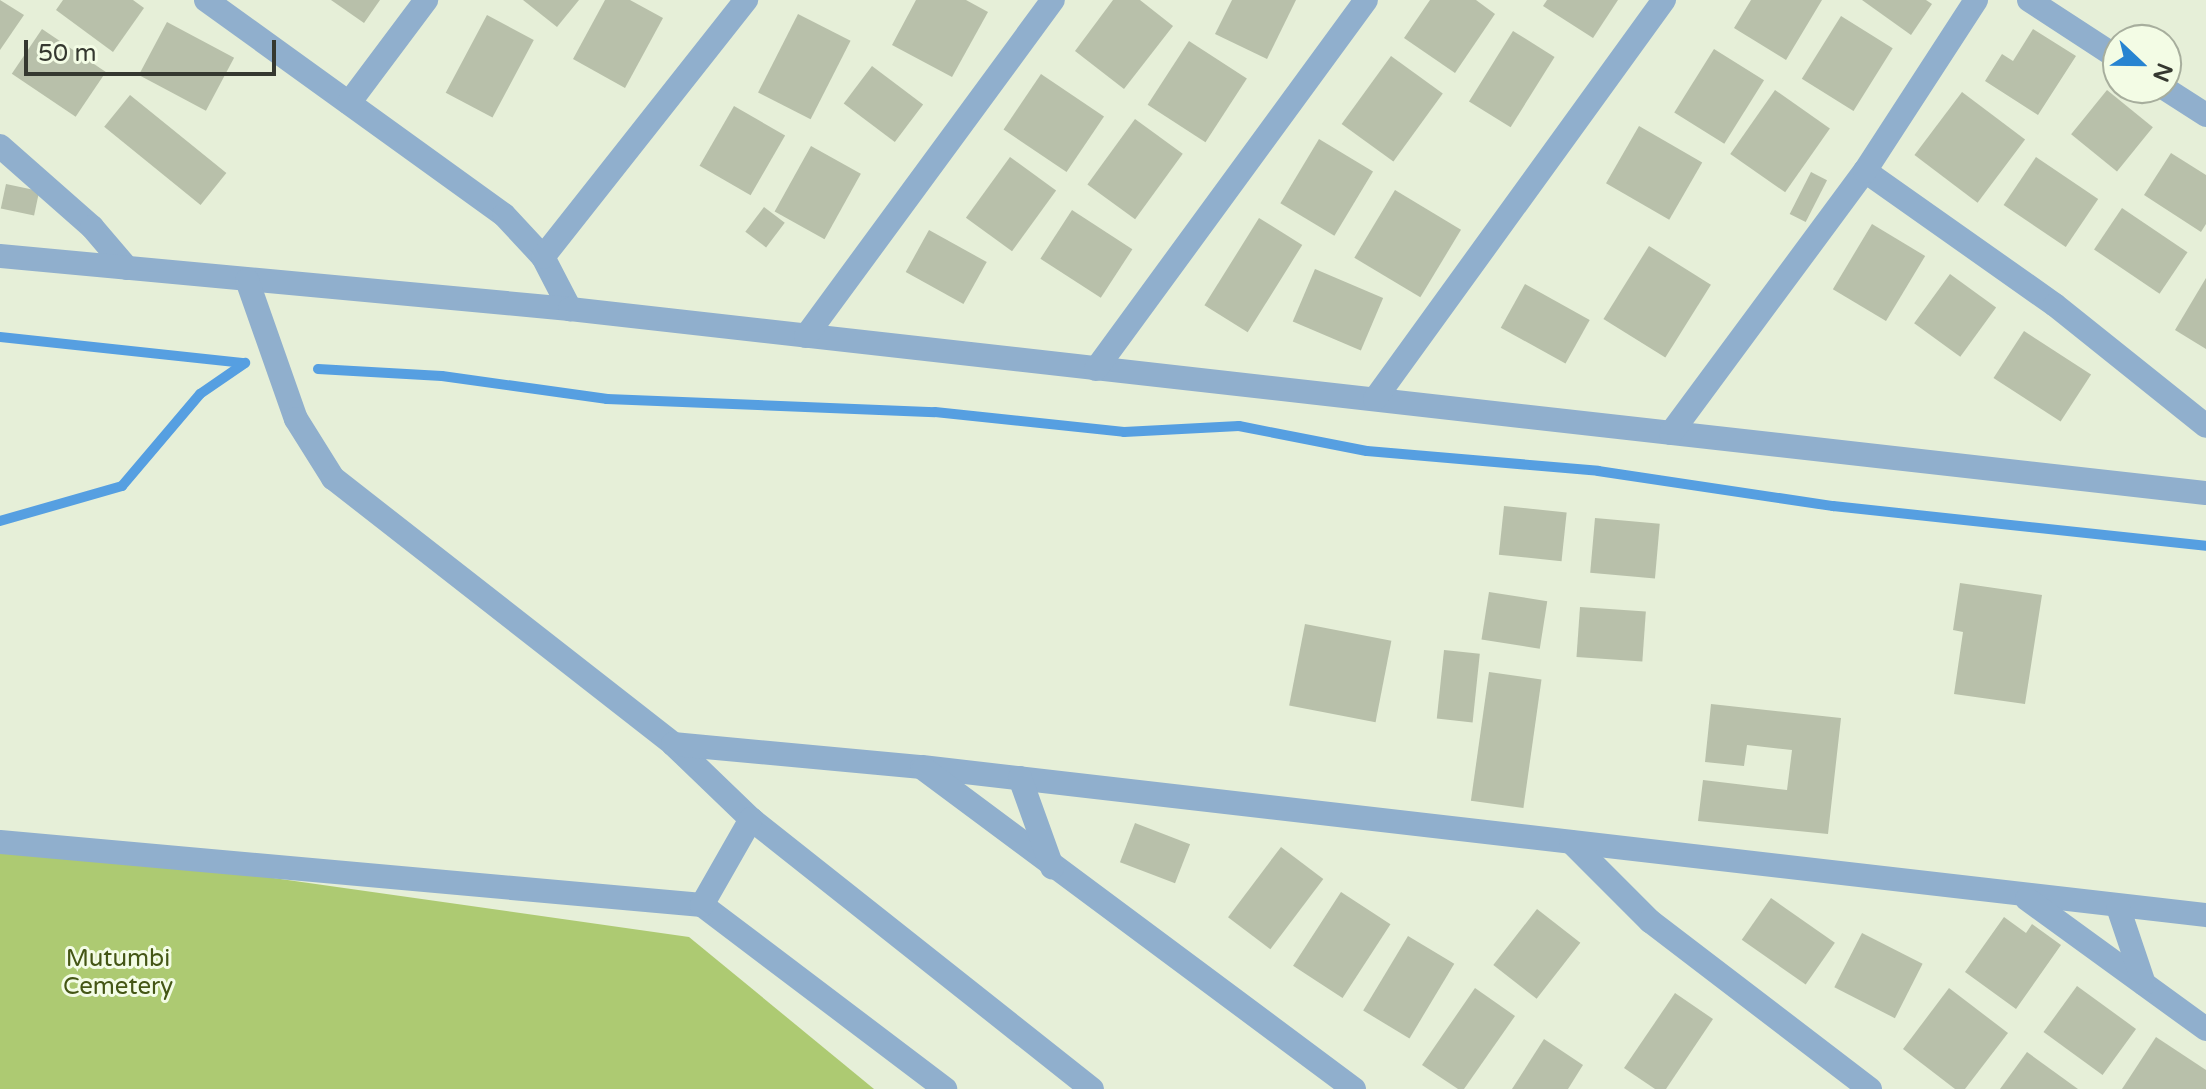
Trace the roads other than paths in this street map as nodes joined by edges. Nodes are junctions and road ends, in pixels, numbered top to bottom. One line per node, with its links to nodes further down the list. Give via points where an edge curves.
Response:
1 (206, 0): 11 (street)
2 (426, 0): 11 (street)
3 (746, 0): 16 (street)
4 (1053, 0): 20 (street)
5 (1366, 0): 21 (street)
6 (1664, 0): 22 (street)
7 (1976, 0): 14 (street)
8 (2029, 0): 9 (street)
9 (2102, 48)
10 (2182, 100): 12 (street)
11 (349, 103): 16 (street, via 504,215)
12 (2206, 115)
13 (0, 146): 17 (street, via 92,227)
14 (1865, 171): 23 (street, via 2055,305); 24 (street)
15 (0, 256): 17 (street)
16 (543, 257): 19 (street)
17 (127, 268): 18 (street)
18 (247, 280): 19 (street); 26 (street, via 296,419 333,478)
19 (570, 309): 20 (street)
20 (806, 336): 21 (street)
21 (1096, 369): 22 (street)
22 (1375, 399): 24 (street)
23 (2206, 426)
24 (1671, 433): 25 (street)
25 (2206, 493)
26 (673, 744): 27 (street); 29 (street)
27 (922, 767): 28 (street); 32 (street)
28 (1020, 778): 31 (street); 32 (street)
29 (751, 819): 34 (street); 40 (street)
30 (0, 842): 34 (street)
31 (1571, 842): 33 (street); 42 (street, via 1650,921 1773,1020)
32 (1052, 867): 41 (street)
33 (2025, 897): 35 (street); 37 (street)
34 (702, 905): 39 (street)
35 (2118, 907): 36 (street); 37 (street)
36 (2206, 915)
37 (2144, 984): 38 (street)
38 (2206, 1029)
39 (945, 1089)
40 (1092, 1089)
41 (1354, 1089)
42 (1870, 1089)

